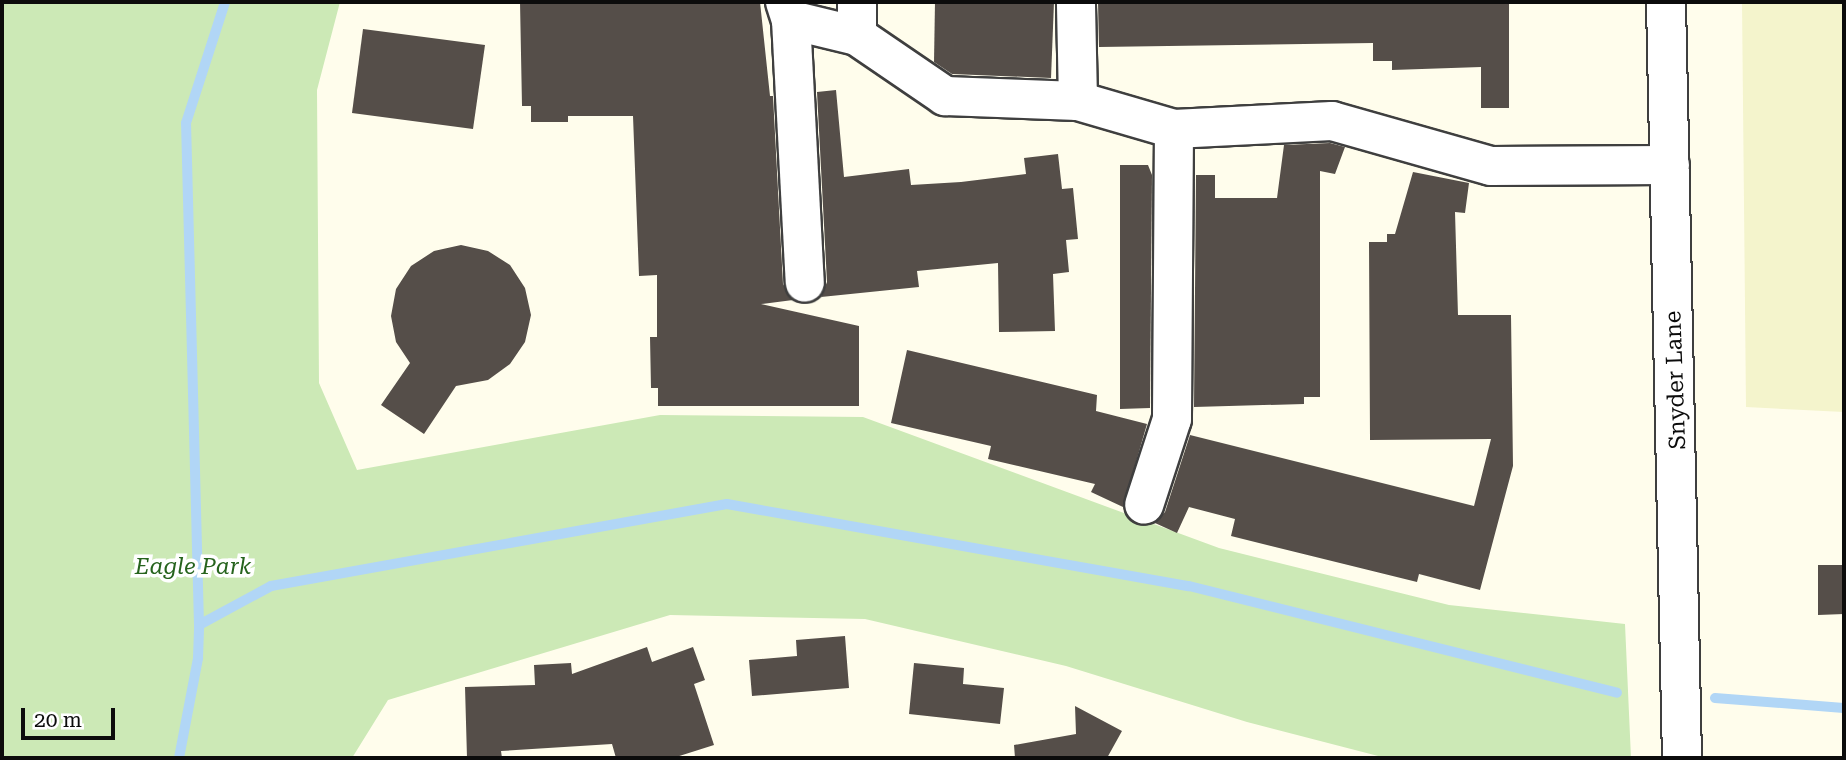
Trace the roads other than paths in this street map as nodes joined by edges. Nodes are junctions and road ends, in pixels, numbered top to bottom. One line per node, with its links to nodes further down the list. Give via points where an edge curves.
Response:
1 (1076, 2): 5 (street)
2 (1666, 2): 7 (street, Snyder Lane)
3 (788, 11): 4 (street); 8 (street)
4 (857, 19): 5 (street, via 945,96)
5 (1078, 101): 6 (street)
6 (1174, 129): 7 (street, via 1332,121 1491,166); 9 (street, via 1172,419)
7 (1670, 165): 10 (street, Snyder Lane)
8 (805, 283)
9 (1144, 505)
10 (1682, 758)

